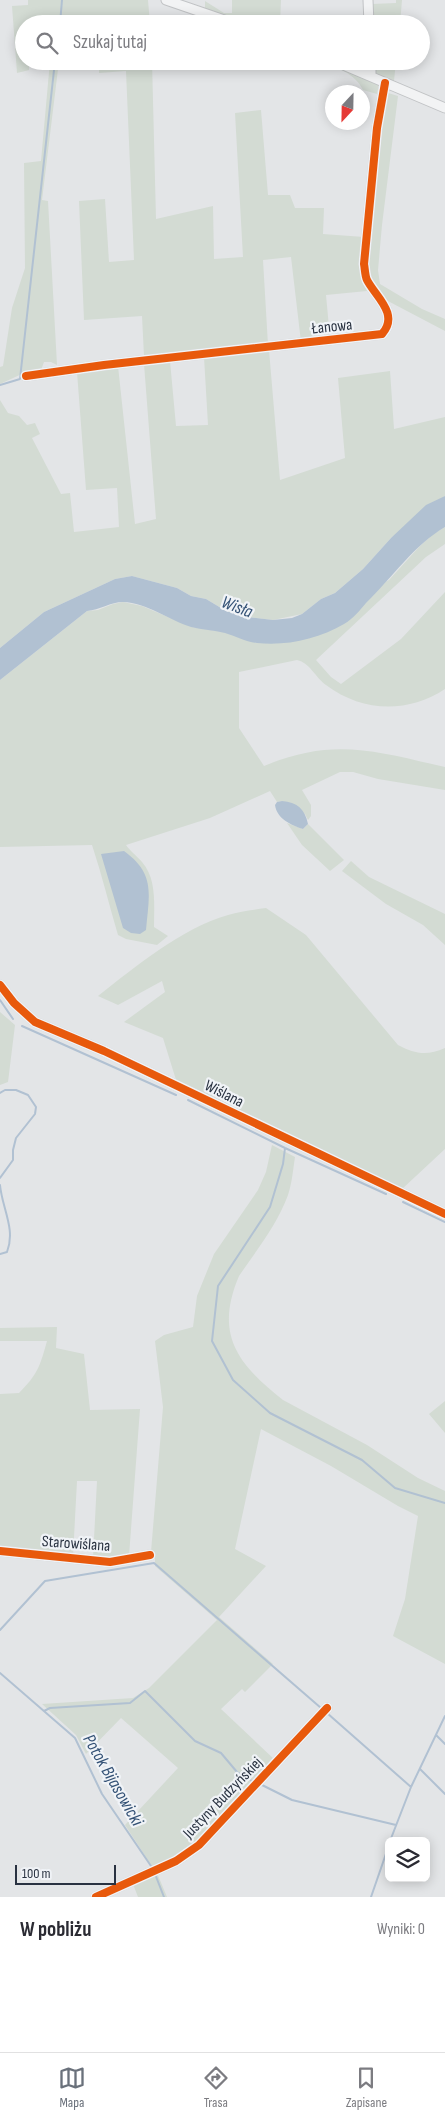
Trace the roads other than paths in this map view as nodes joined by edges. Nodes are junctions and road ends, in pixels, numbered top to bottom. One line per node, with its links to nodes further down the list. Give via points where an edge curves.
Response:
1 (166, 0): 3 (street)
2 (368, 0): 4 (street)
3 (210, 15)
4 (369, 15)
5 (357, 70): 7 (street)
6 (372, 70): 7 (street)
7 (372, 76): 8 (street)
8 (385, 83): 9 (street); 10 (street, Łanowa, via 376,137 364,264 367,280 385,302 388,325 382,334)
9 (445, 108)
10 (26, 376)
11 (0, 985): 12 (street, Wiślana, via 35,1022 113,1055)
12 (445, 1214)
13 (0, 1551): 14 (street, Starowiślana, via 110,1562)
14 (150, 1556)
15 (327, 1708): 16 (street, Justyny Budzyńskiej, via 199,1846 176,1861)
16 (96, 1897)

